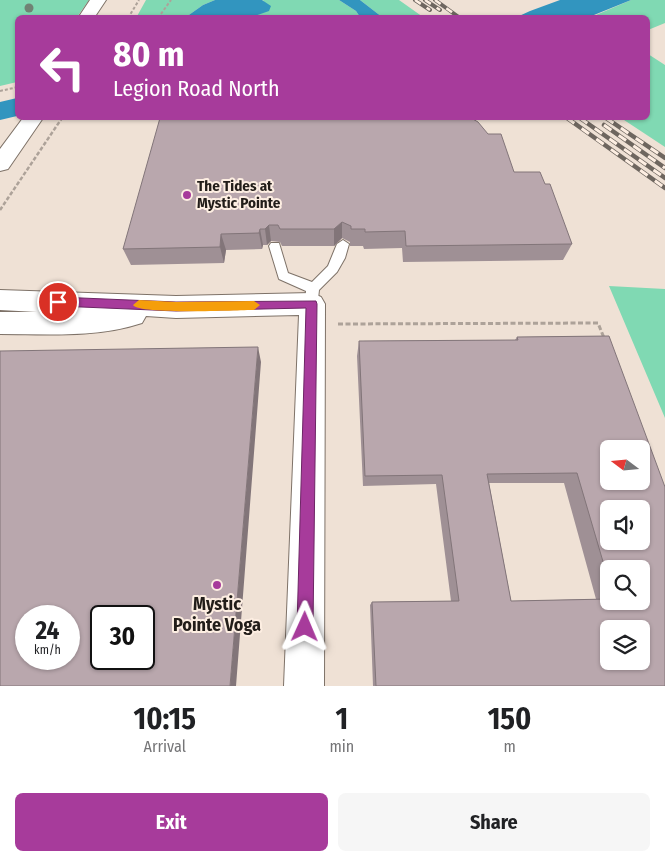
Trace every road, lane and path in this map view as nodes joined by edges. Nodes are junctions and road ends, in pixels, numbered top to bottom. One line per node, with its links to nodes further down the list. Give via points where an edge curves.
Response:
1 (98, 0): 5 (street)
2 (113, 0): 6 (street)
3 (139, 0): 7 (path)
4 (171, 0): 8 (path)
5 (88, 15)
6 (104, 15)
7 (130, 15)
8 (160, 15)
9 (15, 88): 10 (path)
10 (0, 91)
11 (16, 120): 14 (street)
12 (32, 120): 15 (street)
13 (61, 120): 16 (path)
14 (0, 142)
15 (0, 164)
16 (0, 210)
17 (343, 244): 19 (lane, via 339,262)
18 (276, 246): 19 (lane, via 283,276)
19 (312, 296): 21 (street); 25 (street)
20 (0, 300): 21 (street)
21 (176, 307): 22 (street, via 88,323)
22 (0, 323)
23 (337, 324): 24 (path, via 598,323)
24 (605, 341)
25 (304, 686)

